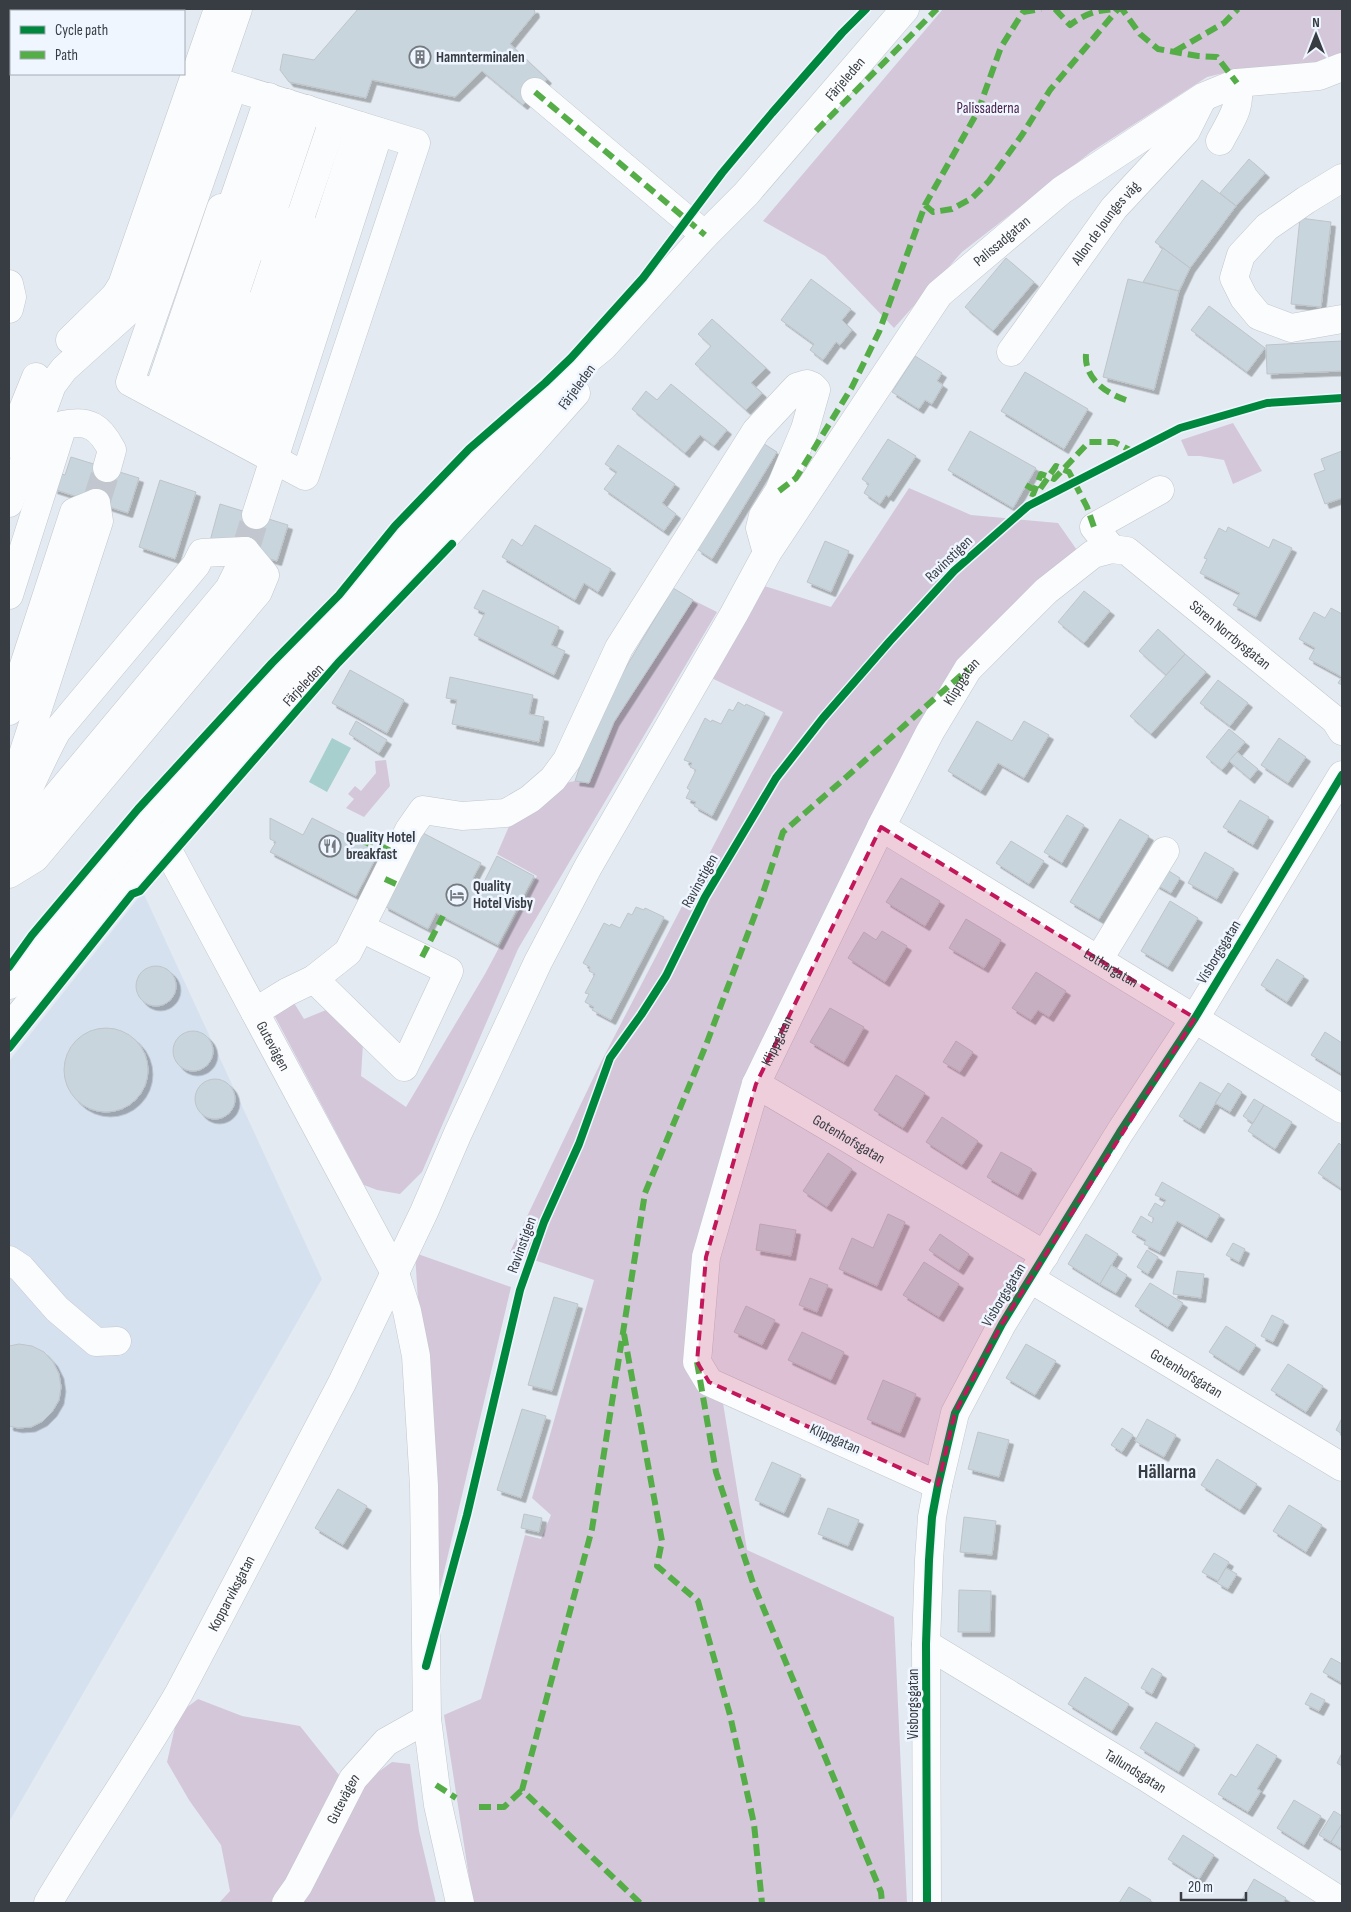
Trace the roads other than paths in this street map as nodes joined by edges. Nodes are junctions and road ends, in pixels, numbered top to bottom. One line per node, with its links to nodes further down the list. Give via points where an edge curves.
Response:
1 (218, 9): 19 (street, via 122,285 115,296 38,373)
2 (238, 9): 8 (street)
3 (905, 9): 11 (street, Färjeleden, via 746,194)
4 (1342, 67): 5 (street, Palissadgatan, via 1319,76)
5 (1237, 83): 7 (street, Palissadgatan); 9 (street, via 1240,98)
6 (535, 92): 11 (street)
7 (1203, 97): 16 (street, Allon de Jounges väg, via 1186,131 1114,208); 27 (street, Palissadgatan, via 1062,190 939,294)
8 (315, 112): 18 (street); 18 (street); 18 (street); 18 (street); 18 (street, via 416,143 305,476); 22 (street, via 134,306 64,369 52,385)
9 (1220, 141)
10 (1342, 178): 14 (street, via 1267,227 1241,255 1234,278 1244,298 1259,316 1290,328)
11 (705, 235): 15 (street, Färjeleden)
12 (9, 284): 13 (street, via 12,297)
13 (9, 309)
14 (1342, 319)
15 (603, 348): 38 (street, Färjeleden, via 582,364 476,468 260,693); 41 (street, Färjeleden, via 579,390 296,692)
16 (1011, 352)
17 (63, 424): 20 (street, via 77,421 92,425 105,436 112,450); 28 (street, via 48,439); 29 (street)
18 (215, 427): 24 (street)
19 (9, 444)
20 (107, 468)
21 (1160, 490): 25 (street, via 1094,527)
22 (9, 503)
23 (96, 503): 30 (street, via 55,508); 31 (street, via 65,512); 32 (street, via 74,512); 34 (street, via 115,526); 35 (street); 37 (street, via 99,521)
24 (256, 515)
25 (1112, 549): 33 (street, Sören Norrbysgatan, via 1127,551 1335,720); 39 (street, Klippgatan, via 1093,554 1046,591 968,669 930,732)
26 (245, 551): 34 (street, via 202,553 196,565 57,731); 37 (street, via 216,558 211,573); 40 (street, via 227,561 221,576); 43 (street, via 229,589); 44 (street, via 252,570 242,589 30,843); 45 (street, via 265,575 258,592 35,858)
27 (767, 553): 46 (street, via 760,528 763,516 780,491 807,421 816,390 807,384 797,387 756,431 619,648 567,760 553,779 530,799 506,813 462,816 423,810 409,830); 57 (street, Palissadgatan, via 588,866 538,962)
28 (9, 555)
29 (9, 595)
30 (9, 650)
31 (9, 680)
32 (9, 711)
33 (1342, 731)
34 (42, 758): 37 (street)
35 (9, 768)
36 (1342, 775): 51 (street, Visborgsgatan)
37 (16, 800): 40 (street)
38 (140, 826): 41 (street, Gutevägen); 49 (street, Färjeleden)
39 (881, 827): 47 (street, Lothargatan); 53 (street, Klippgatan)
40 (9, 831)
41 (160, 844): 50 (street, Gutevägen, via 171,856); 52 (street, Färjeleden)
42 (1165, 851): 47 (street)
43 (9, 853)
44 (9, 863)
45 (9, 874)
46 (361, 928): 48 (street, via 348,952); 48 (street, via 449,971 404,1067)
47 (1099, 959): 51 (street, Lothargatan)
48 (314, 978): 50 (street)
49 (9, 985)
50 (255, 1012): 57 (street, Gutevägen)
51 (1195, 1018): 54 (street, Lothargatan); 55 (street, Visborgsgatan)
52 (9, 1028)
53 (756, 1084): 55 (street, Gotenhofsgatan); 61 (street, Klippgatan, via 706,1257 697,1362 709,1382)
54 (1342, 1109)
55 (1045, 1255): 58 (street, Visborgsgatan)
56 (9, 1260): 59 (street, via 96,1342)
57 (394, 1273): 63 (street, Gutevägen, via 407,1311 416,1356 424,1486); 65 (street, Kopparviksgatan, via 342,1384 179,1692)
58 (1029, 1278): 60 (street, Gotenhofsgatan); 61 (street, Visborgsgatan, via 955,1413)
59 (117, 1341)
60 (1342, 1467)
61 (938, 1485): 62 (street, Visborgsgatan, via 932,1517)
62 (926, 1644): 64 (street, Tallundsgatan, via 1144,1776); 68 (street, Visborgsgatan)
63 (427, 1719): 66 (street, Gutevägen, via 386,1742 353,1779); 67 (street, via 438,1805)
64 (1342, 1902)
65 (48, 1903)
66 (286, 1903)
67 (460, 1903)
68 (927, 1903)

